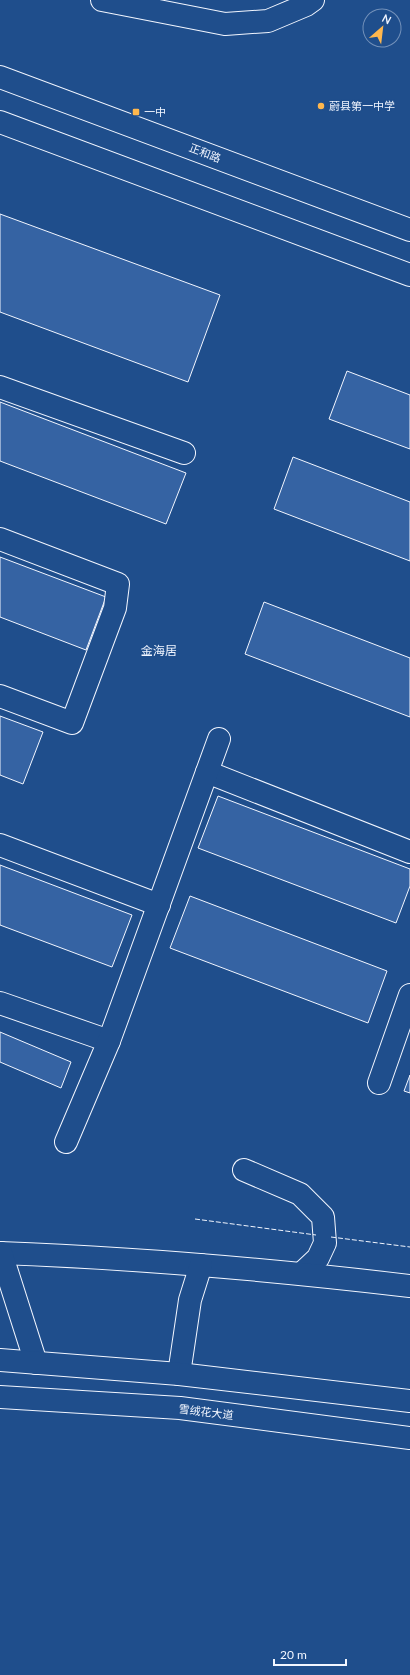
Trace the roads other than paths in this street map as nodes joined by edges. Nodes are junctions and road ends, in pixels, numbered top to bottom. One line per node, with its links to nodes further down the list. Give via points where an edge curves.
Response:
1 (102, 0): 2 (main road, via 226,24 268,21)
2 (313, 0)
3 (0, 76): 5 (main road, 正和路)
4 (0, 122): 6 (main road)
5 (410, 230)
6 (410, 275)
7 (0, 388): 8 (main road)
8 (184, 453)
9 (0, 539): 10 (main road, via 118,584 115,608 72,723)
10 (0, 696)
11 (219, 739): 12 (main road)
12 (207, 772): 14 (main road); 15 (main road)
13 (0, 845): 15 (main road)
14 (410, 852)
15 (159, 905): 18 (main road)
16 (0, 1002): 18 (main road)
17 (408, 1006): 19 (main road)
18 (109, 1041): 20 (main road)
19 (379, 1082)
20 (66, 1142)
21 (244, 1170): 24 (main road, via 300,1194 322,1217 325,1243 318,1258)
22 (0, 1253): 23 (main road); 27 (main road)
23 (201, 1265): 24 (main road); 28 (main road, via 190,1300)
24 (302, 1273): 25 (main road)
25 (410, 1286)
26 (0, 1360): 27 (main road)
27 (36, 1363): 28 (main road)
28 (179, 1374): 30 (main road)
29 (0, 1396): 31 (main road, 雪绒花大道, via 180,1408)
30 (410, 1401)
31 (410, 1438)

